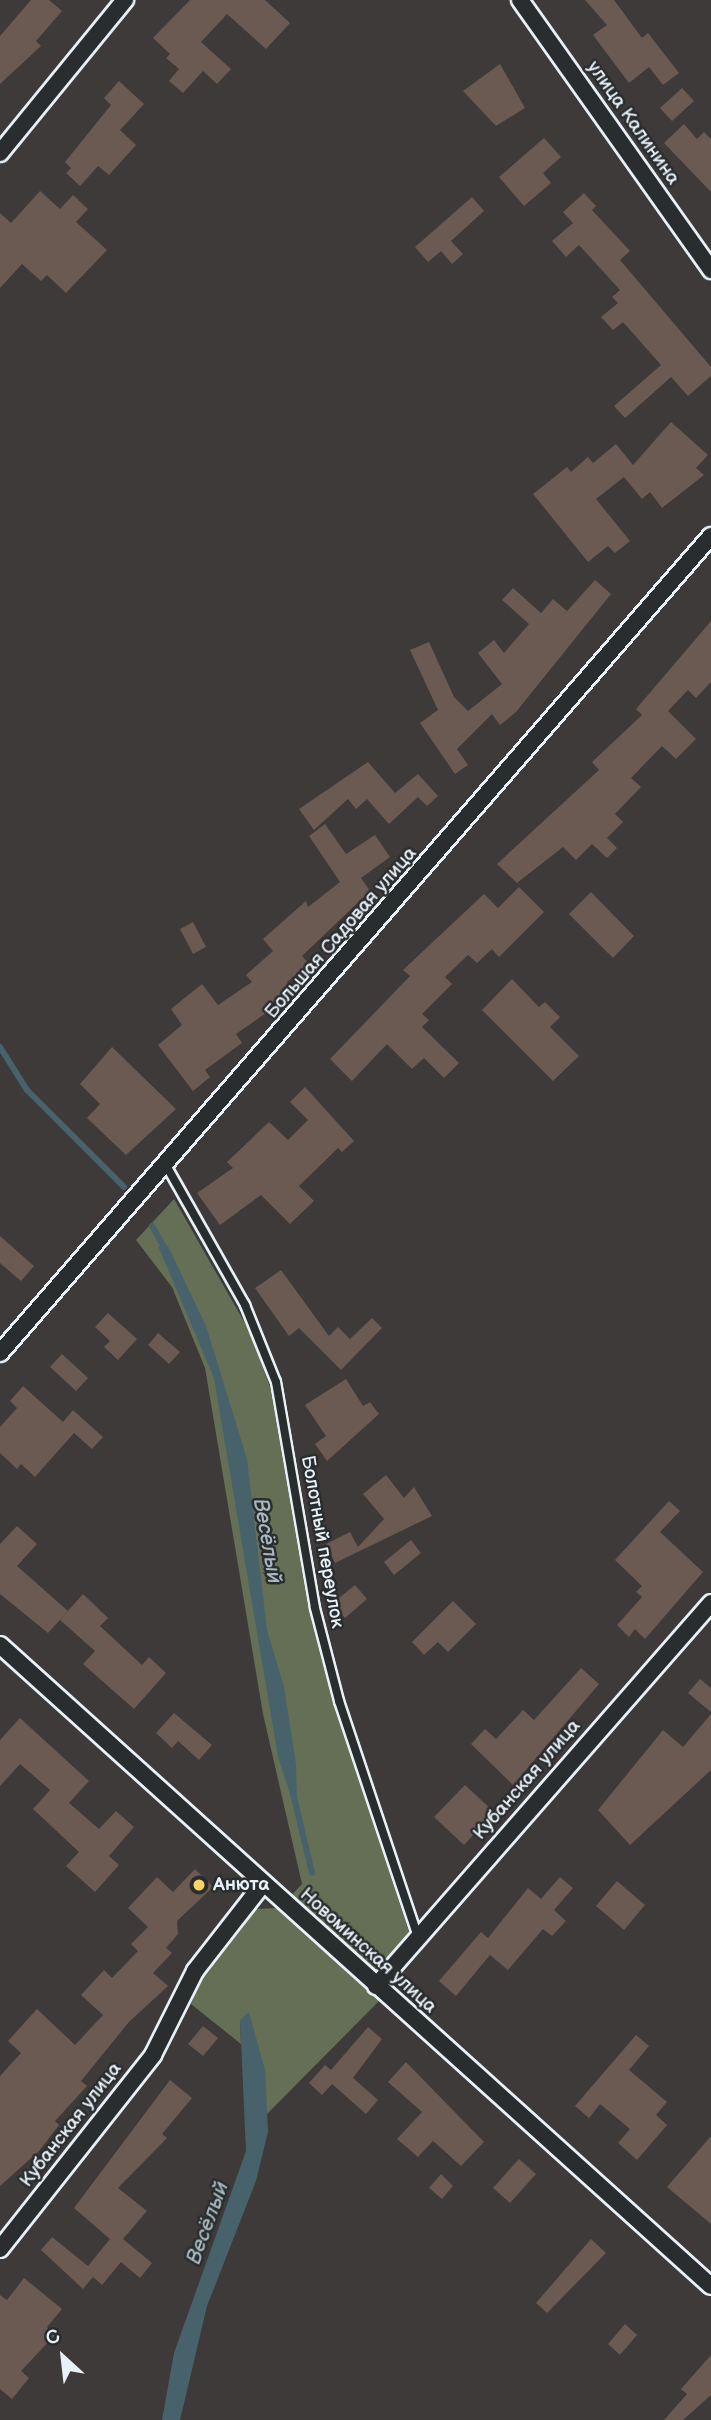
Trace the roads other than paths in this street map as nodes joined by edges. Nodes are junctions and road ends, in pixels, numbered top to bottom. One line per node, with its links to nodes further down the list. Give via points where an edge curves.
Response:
1 (125, 0): 3 (street)
2 (520, 0): 4 (street, улица Калинина)
3 (0, 153)
4 (711, 270)
5 (711, 536): 6 (street, Большая Садовая улица)
6 (167, 1167): 7 (street, Большая Садовая улица); 11 (lane, Болотный переулок, via 244,1305 276,1382 332,1674)
7 (0, 1353)
8 (711, 1603): 11 (street, Кубанская улица)
9 (0, 1645): 10 (street, Новоминская улица)
10 (262, 1885): 12 (street, Новоминская улица); 13 (street, Кубанская улица, via 195,1971 153,2055)
11 (418, 1937): 12 (street, Кубанская улица)
12 (376, 1986): 14 (street, Новоминская улица)
13 (0, 2249)
14 (711, 2286)

